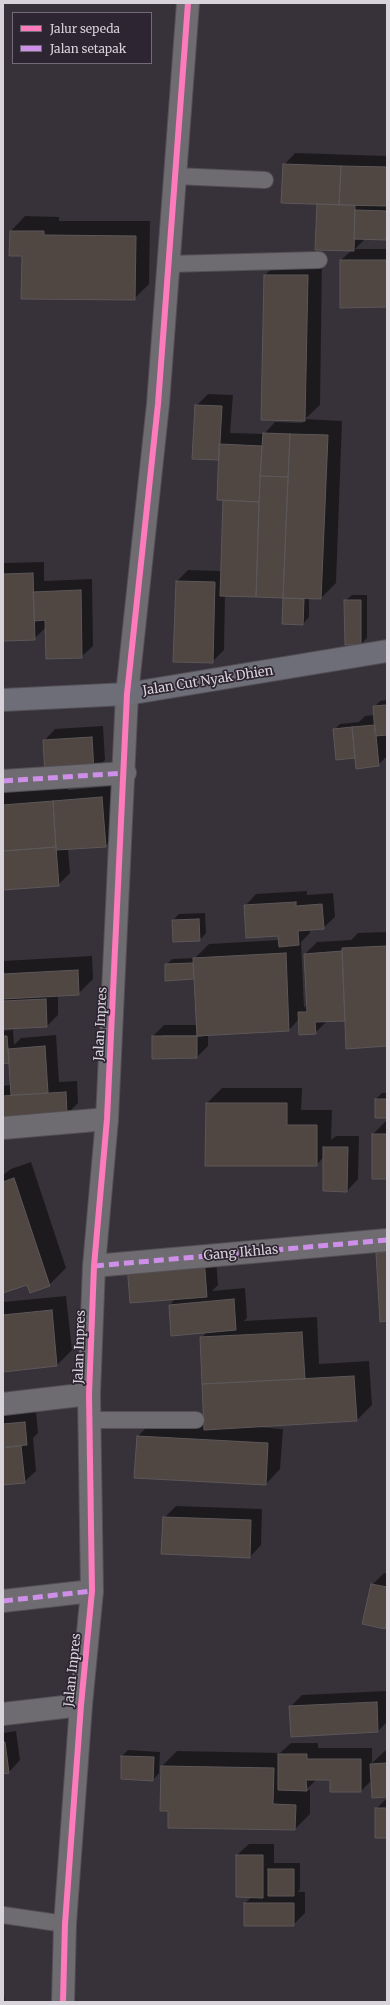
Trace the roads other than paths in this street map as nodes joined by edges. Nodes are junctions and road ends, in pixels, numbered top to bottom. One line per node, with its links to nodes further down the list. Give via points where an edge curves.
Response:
1 (188, 3): 2 (street, Jalan Inpres)
2 (175, 176): 3 (lane); 5 (street, Jalan Inpres)
3 (265, 180)
4 (319, 260): 5 (lane)
5 (169, 264): 7 (street, Jalan Inpres, via 158,404)
6 (387, 652): 7 (main road, Jalan Cut Nyak Dhien)
7 (127, 694): 8 (main road, Jalan Cut Nyak Dhien); 9 (street, Jalan Inpres)
8 (3, 700)
9 (125, 773): 10 (street); 11 (street, Jalan Inpres)
10 (3, 781)
11 (107, 1119): 12 (street); 14 (street, Jalan Inpres)
12 (3, 1128)
13 (387, 1240): 14 (street, Gang Ikhlas)
14 (94, 1266): 15 (street, Jalan Inpres)
15 (89, 1394): 16 (street); 17 (street, Jalan Inpres)
16 (3, 1404)
17 (89, 1420): 18 (lane); 19 (street, Jalan Inpres)
18 (196, 1420)
19 (92, 1591): 20 (street); 21 (street, Jalan Inpres)
20 (3, 1601)
21 (81, 1705): 22 (street); 24 (street, Jalan Inpres)
22 (3, 1714)
23 (3, 1915): 24 (lane)
24 (66, 1924): 25 (street, Jalan Inpres)
25 (63, 2002)

